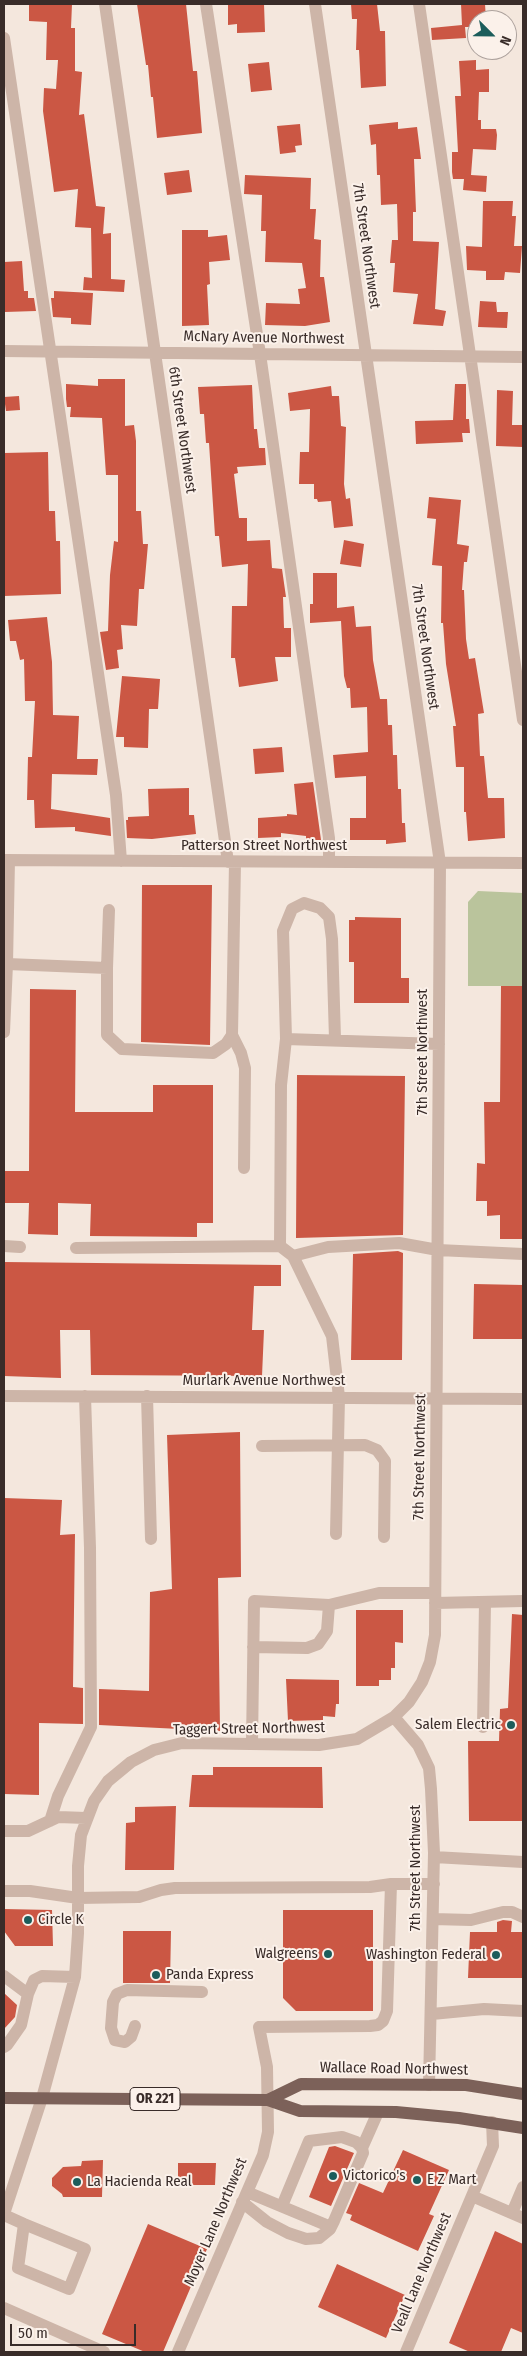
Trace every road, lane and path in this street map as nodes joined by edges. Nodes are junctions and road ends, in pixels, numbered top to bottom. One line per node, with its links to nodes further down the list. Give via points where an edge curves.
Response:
1 (105, 4): 8 (street, 6th Street Northwest)
2 (206, 4): 9 (street)
3 (316, 4): 10 (street, 7th Street Northwest)
4 (419, 4): 11 (street)
5 (4, 38): 7 (street)
6 (4, 351): 7 (street, McNary Avenue Northwest)
7 (50, 352): 8 (street, McNary Avenue Northwest); 15 (street, via 116,795)
8 (154, 353): 9 (street, McNary Avenue Northwest); 16 (street, 6th Street Northwest)
9 (260, 354): 10 (street, McNary Avenue Northwest); 17 (street, via 329,838)
10 (365, 356): 11 (street, McNary Avenue Northwest); 18 (street, 7th Street Northwest)
11 (470, 357): 12 (street, McNary Avenue Northwest); 13 (street)
12 (523, 357)
13 (523, 720)
14 (6, 860): 15 (street, Patterson Street Northwest); 21 (street)
15 (121, 861): 16 (street, Patterson Street Northwest)
16 (231, 862): 17 (street, Patterson Street Northwest); 25 (street, 6th Street Northwest)
17 (329, 862): 18 (street, Patterson Street Northwest)
18 (440, 863): 19 (street, Patterson Street Northwest); 28 (street, 7th Street Northwest)
19 (523, 863)
20 (110, 910): 22 (street)
21 (7, 964): 22 (street); 23 (street)
22 (108, 968): 25 (street, via 107,1034 122,1050 214,1053)
23 (5, 988): 24 (street)
24 (4, 1032)
25 (232, 1035): 29 (street, via 244,1068)
26 (286, 1039): 27 (street); 27 (street, via 283,931 292,909 304,903 320,908 329,917); 31 (street, via 281,1085)
27 (335, 1039): 28 (street)
28 (439, 1044): 34 (street, 7th Street Northwest)
29 (244, 1168)
30 (4, 1246): 32 (street)
31 (280, 1246): 33 (street); 36 (street)
32 (20, 1247)
33 (76, 1248)
34 (438, 1250): 35 (street); 36 (street, via 399,1243 328,1247); 41 (street, 7th Street Northwest)
35 (523, 1254)
36 (292, 1256): 40 (street, via 332,1336)
37 (4, 1396): 38 (street, Murlark Avenue Northwest)
38 (85, 1396): 39 (street, Murlark Avenue Northwest); 57 (street, via 91,1727 58,1796)
39 (147, 1396): 40 (street, Murlark Avenue Northwest); 47 (street)
40 (339, 1397): 41 (street, Murlark Avenue Northwest); 43 (street)
41 (437, 1398): 42 (street, Murlark Avenue Northwest); 48 (street, 7th Street Northwest)
42 (523, 1399)
43 (338, 1444): 44 (street); 45 (street); 46 (street, via 365,1445 377,1450 385,1461)
44 (262, 1446)
45 (336, 1534)
46 (384, 1536)
47 (150, 1539)
48 (435, 1598): 50 (street); 51 (street, via 380,1593); 53 (street, 7th Street Northwest, via 435,1635 430,1662 409,1702)
49 (523, 1601): 50 (street)
50 (485, 1602): 54 (street)
51 (328, 1605): 52 (street, via 327,1631 318,1644 307,1648); 52 (street, via 254,1601)
52 (253, 1647): 55 (street)
53 (394, 1717): 55 (street, Taggert Street Northwest, via 358,1739 318,1746); 59 (street, 7th Street Northwest, via 418,1745 429,1768)
54 (483, 1727)
55 (252, 1744): 56 (street, Taggert Street Northwest, via 182,1743 154,1750 130,1762 108,1781)
56 (86, 1818): 57 (street, via 58,1817); 64 (street, Taggert Street Northwest, via 79,1858)
57 (50, 1821): 58 (street, via 28,1831)
58 (4, 1831)
59 (434, 1857): 60 (street); 62 (street, 7th Street Northwest)
60 (523, 1862)
61 (391, 1884): 62 (street); 64 (street, via 370,1887 175,1888 139,1897); 79 (street, Moyer Lane Northwest, via 386,2018 378,2025 370,2026 259,2027 268,2067)
62 (434, 1884): 66 (street, 7th Street Northwest)
63 (4, 1891): 64 (street)
64 (78, 1898): 68 (street, Taggert Street Northwest)
65 (523, 1918): 66 (street, via 512,1912 503,1912 471,1920)
66 (433, 1919): 72 (street, 7th Street Northwest)
67 (4, 1976): 70 (street)
68 (75, 1977): 70 (street, via 42,1976 34,1980); 78 (street, Taggert Street Northwest)
69 (202, 1992): 73 (street, via 127,1990 117,1994 113,2002 111,2028 115,2040 125,2042)
70 (28, 1994): 74 (street, via 21,2024)
71 (523, 2011): 72 (street, via 484,2009)
72 (432, 2014): 75 (street, 7th Street Northwest)
73 (135, 2026)
74 (4, 2047)
75 (429, 2085): 76 (main road, Wallace Road Northwest / OR 221, via 466,2085); 79 (main road, Wallace Road Northwest / OR 221, via 301,2084)
76 (523, 2094)
77 (4, 2098): 78 (main road, Wallace Road Northwest / OR 221)
78 (42, 2098): 79 (main road, Wallace Road Northwest / OR 221); 88 (street, Taggert Street Northwest)
79 (268, 2100): 80 (main road, Wallace Road Northwest / OR 221, via 300,2111); 86 (street, Moyer Lane Northwest, via 268,2132)
80 (378, 2112): 81 (main road, Wallace Road Northwest / OR 221); 83 (street)
81 (492, 2122): 82 (main road, Wallace Road Northwest / OR 221); 85 (street, Veall Lane Northwest, via 493,2146)
82 (523, 2128)
83 (362, 2148): 87 (street, via 342,2137 309,2141); 91 (street)
84 (523, 2187): 89 (street)
85 (472, 2196): 89 (street); 95 (street, Veall Lane Northwest)
86 (245, 2197): 87 (street); 91 (street, via 267,2222 288,2233 306,2239 319,2238); 94 (street, Moyer Lane Northwest)
87 (282, 2206): 91 (street)
88 (4, 2215): 90 (street)
89 (518, 2215)
90 (24, 2224): 90 (street, via 86,2249 69,2289 18,2268)
91 (332, 2227)
92 (4, 2308): 93 (street)
93 (104, 2352)
94 (178, 2352)
95 (406, 2352)

